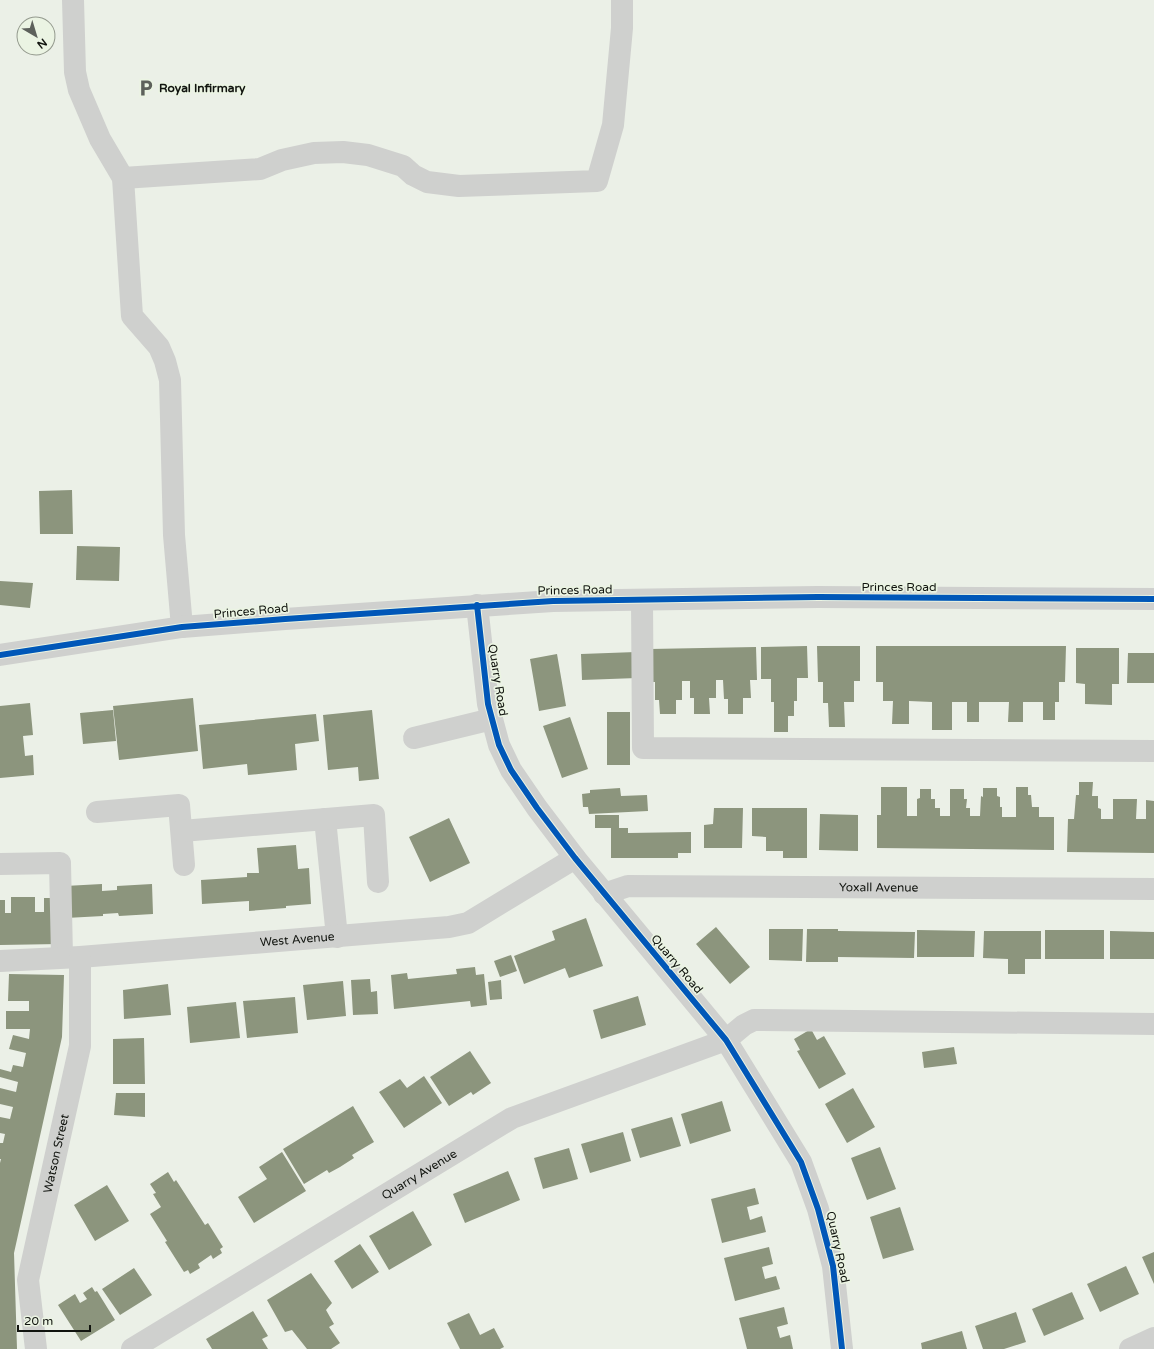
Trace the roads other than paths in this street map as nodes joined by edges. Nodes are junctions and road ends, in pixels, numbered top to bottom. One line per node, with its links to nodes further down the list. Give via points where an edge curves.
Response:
1 (73, 0): 3 (street, via 75,72 79,90 100,139)
2 (622, 0): 3 (street, via 622,28 613,125 597,181 459,186 426,182 403,166 368,155 343,152 314,153 282,160 260,170)
3 (123, 178): 7 (street, via 132,316 159,347 170,380 174,534)
4 (1154, 599): 5 (street, Princes Road, via 818,597)
5 (642, 600): 6 (street, Princes Road); 11 (street, via 643,748)
6 (477, 605): 7 (street, Princes Road); 9 (street, Quarry Road, via 488,704)
7 (182, 627): 8 (street, Princes Road)
8 (0, 655)
9 (492, 719): 10 (street); 15 (street, Quarry Road, via 499,745 511,770)
10 (414, 738)
11 (1154, 750)
12 (97, 812): 14 (street, via 180,805)
13 (325, 819): 14 (street); 18 (street, via 374,815); 21 (street)
14 (182, 831): 17 (street)
15 (575, 858): 20 (street, Quarry Road); 21 (street, West Avenue, via 468,923)
16 (0, 864): 22 (street, Watson Street, via 60,863)
17 (184, 865)
18 (378, 882)
19 (1154, 889): 20 (street, Yoxall Avenue, via 628,886)
20 (604, 894): 25 (street, Quarry Road)
21 (338, 937): 22 (street, West Avenue)
22 (71, 957): 23 (street, West Avenue); 27 (street, Watson Street, via 80,1046 28,1280)
23 (0, 961)
24 (1154, 1024): 25 (street, Quarry Avenue, via 754,1020)
25 (726, 1040): 28 (street, Quarry Avenue, via 512,1118); 29 (street, Quarry Road, via 802,1162 833,1266)
26 (1154, 1338): 30 (street)
27 (36, 1349)
28 (132, 1349)
29 (842, 1349)
30 (1130, 1349)

